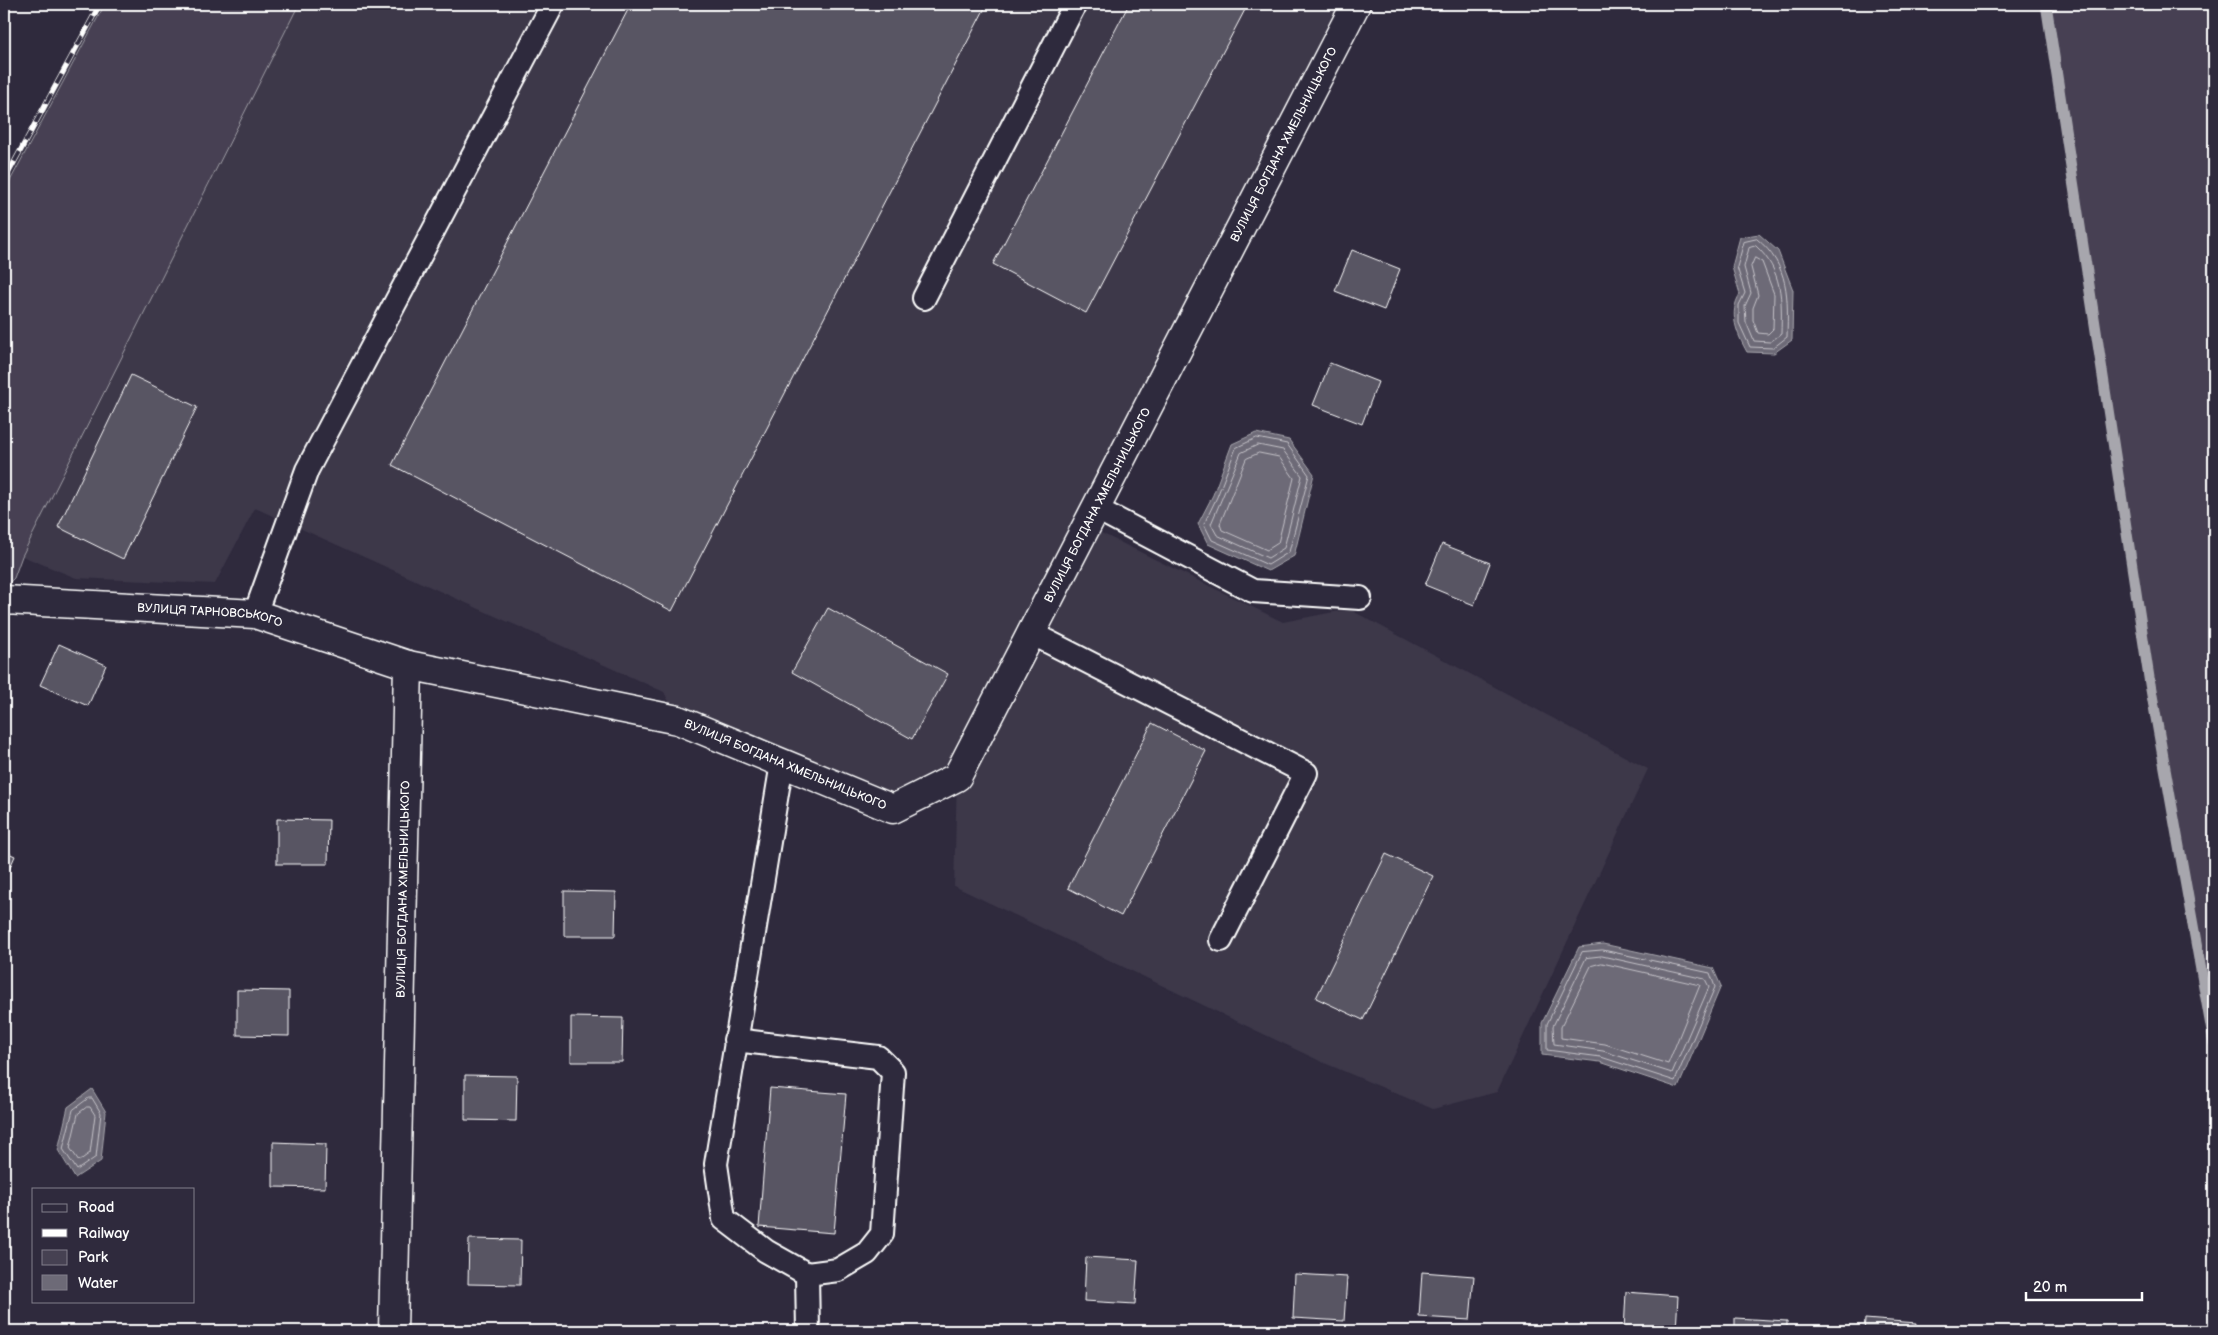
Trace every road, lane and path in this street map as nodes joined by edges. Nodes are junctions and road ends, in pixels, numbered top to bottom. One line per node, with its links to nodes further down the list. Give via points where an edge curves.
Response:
1 (553, 4): 8 (lane, via 307,470)
2 (1075, 4): 4 (lane)
3 (1356, 4): 5 (street, ВУЛИЦЯ БОГДАНА ХМЕЛЬНИЦЬКОГО)
4 (924, 298)
5 (1095, 508): 6 (lane, via 1253,591); 9 (street, ВУЛИЦЯ БОГДАНА ХМЕЛЬНИЦЬКОГО)
6 (1360, 598)
7 (4, 602): 8 (street, ВУЛИЦЯ ТАРНОВСЬКОГО)
8 (255, 614): 10 (street, ВУЛИЦЯ ТАРНОВСЬКОГО)
9 (1031, 633): 11 (street, ВУЛИЦЯ БОГДАНА ХМЕЛЬНИЦЬКОГО, via 957,777 893,809); 12 (lane, via 1306,774)
10 (408, 665): 11 (street, ВУЛИЦЯ БОГДАНА ХМЕЛЬНИЦЬКОГО, via 678,720); 15 (street, ВУЛИЦЯ БОГДАНА ХМЕЛЬНИЦЬКОГО)
11 (782, 763): 13 (lane)
12 (1221, 940)
13 (735, 1040): 14 (lane, via 716,1164 724,1219 766,1251); 14 (lane, via 878,1057 893,1072 882,1234 867,1254 838,1270)
14 (807, 1274): 16 (lane)
15 (393, 1331)
16 (808, 1331)

